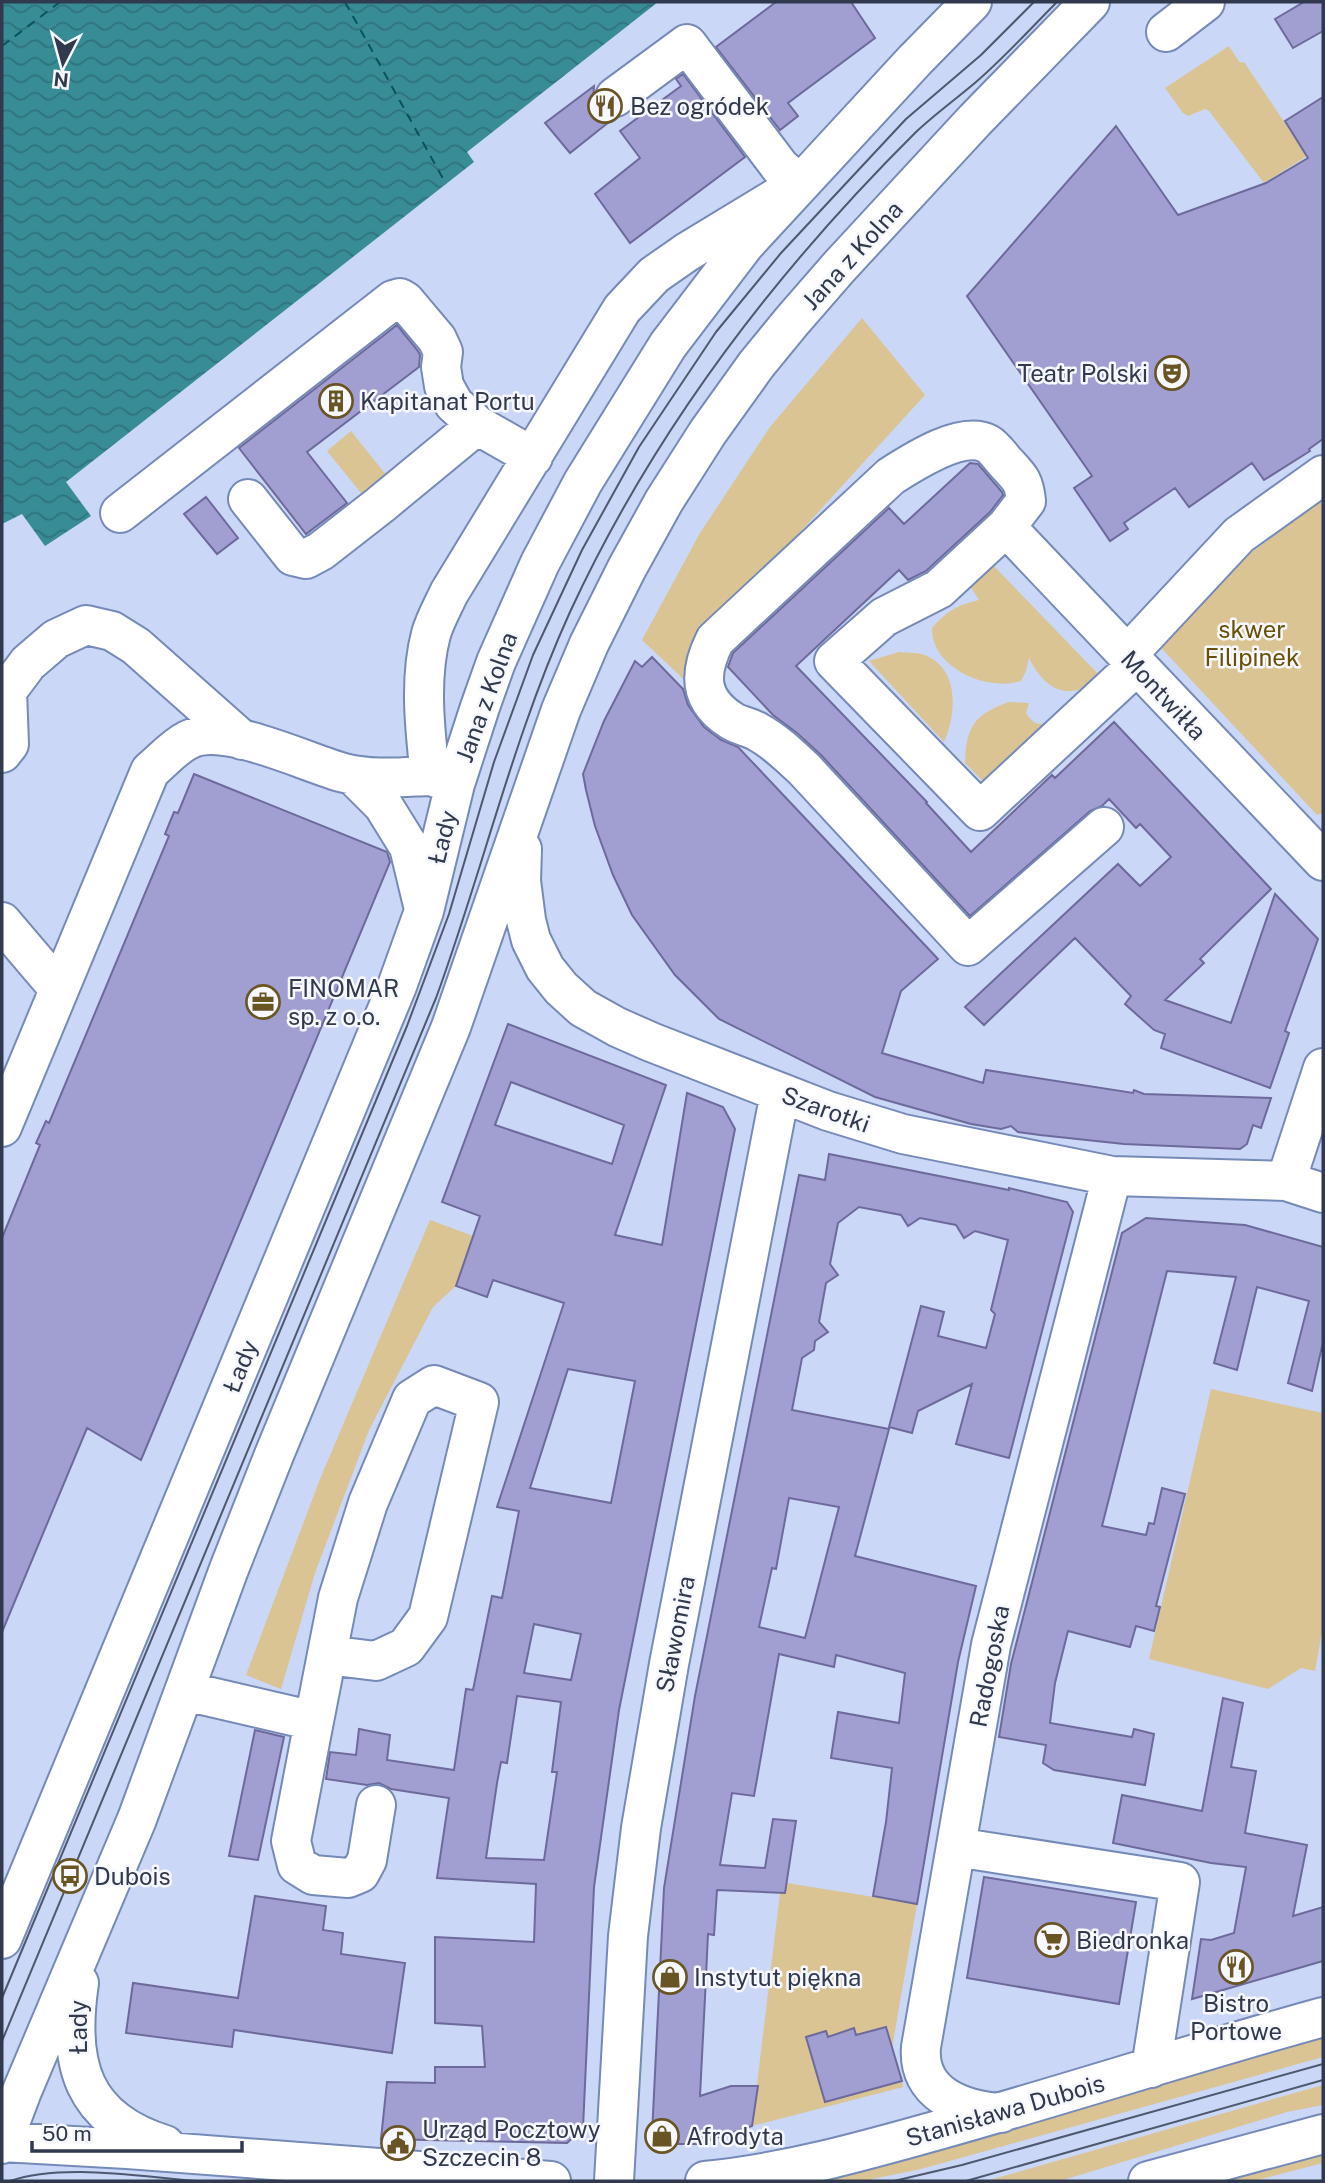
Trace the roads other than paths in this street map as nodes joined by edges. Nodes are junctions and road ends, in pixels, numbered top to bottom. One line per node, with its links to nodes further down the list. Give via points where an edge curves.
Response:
1 (939, 2): 6 (street)
2 (972, 2): 6 (street, Jana z Kolna)
3 (1090, 2): 20 (street, Jana z Kolna, via 831,276 732,398 664,501 627,568 575,676)
4 (1205, 2): 5 (street)
5 (1166, 32)
6 (931, 44): 8 (street, Jana z Kolna)
7 (615, 97): 8 (street, via 687,44 780,167)
8 (799, 184): 10 (street, Jana z Kolna, via 654,275 622,309); 19 (street, Jana z Kolna, via 745,244 668,345 583,482 540,563)
9 (477, 425): 10 (street); 12 (street, via 306,559 293,556); 13 (street, via 454,404 444,386 443,352 437,339 400,298)
10 (533, 457): 19 (street, Jana z Kolna, via 465,566 432,631 425,704)
11 (1323, 475): 15 (street, via 1239,535)
12 (248, 499)
13 (120, 513)
14 (1006, 527): 15 (street, Montwiłła); 15 (street, via 939,590 884,617 834,661 980,811); 21 (street, via 1026,501 1024,483 989,444 973,440 956,443 921,457 862,500 715,640 705,661 703,686 732,721 756,730 805,770 968,946)
15 (1131, 660): 22 (street, Montwiłła)
16 (242, 740): 17 (street, via 136,646 112,631 86,625 55,639 28,663 7,691 9,744); 18 (street); 26 (street, via 216,735 189,739 150,771)
17 (2, 753)
18 (353, 775): 19 (street); 24 (street, via 383,805 409,847)
19 (442, 780): 24 (street, Łady)
20 (533, 785): 23 (street, Jana z Kolna); 28 (street, Szarotki, via 521,881 531,940 551,977 583,1008 617,1027)
21 (1104, 827)
22 (1323, 861)
23 (501, 883): 34 (street, Łady, via 451,1027 265,1477)
24 (424, 911): 38 (street, Łady, via 397,986)
25 (2, 922): 26 (street)
26 (60, 989): 29 (street)
27 (1323, 1068): 31 (street)
28 (780, 1093): 30 (street, Szarotki, via 902,1134); 47 (street, Sławomira, via 641,1828 628,1936)
29 (2, 1127)
30 (1112, 1176): 31 (street, Szarotki); 37 (street, Radogoska, via 996,1622)
31 (1286, 1181): 32 (street, Szarotki)
32 (1323, 1194)
33 (327, 1655): 33 (street, via 338,1598 368,1503 412,1399 434,1385 479,1402 428,1617 406,1647 376,1661); 35 (street)
34 (185, 1691): 35 (street); 39 (street, Łady)
35 (314, 1721): 36 (street, via 291,1841 297,1865 313,1875 348,1878 360,1873 367,1860)
36 (376, 1804)
37 (956, 1847): 41 (street, via 1180,1882); 42 (street, Radogoska, via 921,2061 929,2081 945,2096 959,2105)
38 (2, 1939)
39 (87, 1942): 44 (street, Łady); 45 (street, Łady, via 75,2030 78,2065 88,2089 102,2108 136,2133)
40 (1316, 2020): 41 (street, Stanisława Dubois)
41 (1151, 2068): 42 (street, Stanisława Dubois)
42 (1001, 2113): 48 (street, Stanisława Dubois, via 804,2166)
43 (1323, 2134): 49 (street)
44 (2, 2143): 45 (street)
45 (215, 2156): 46 (street)
46 (551, 2181)
47 (614, 2181)
48 (705, 2181)
49 (1148, 2181)

